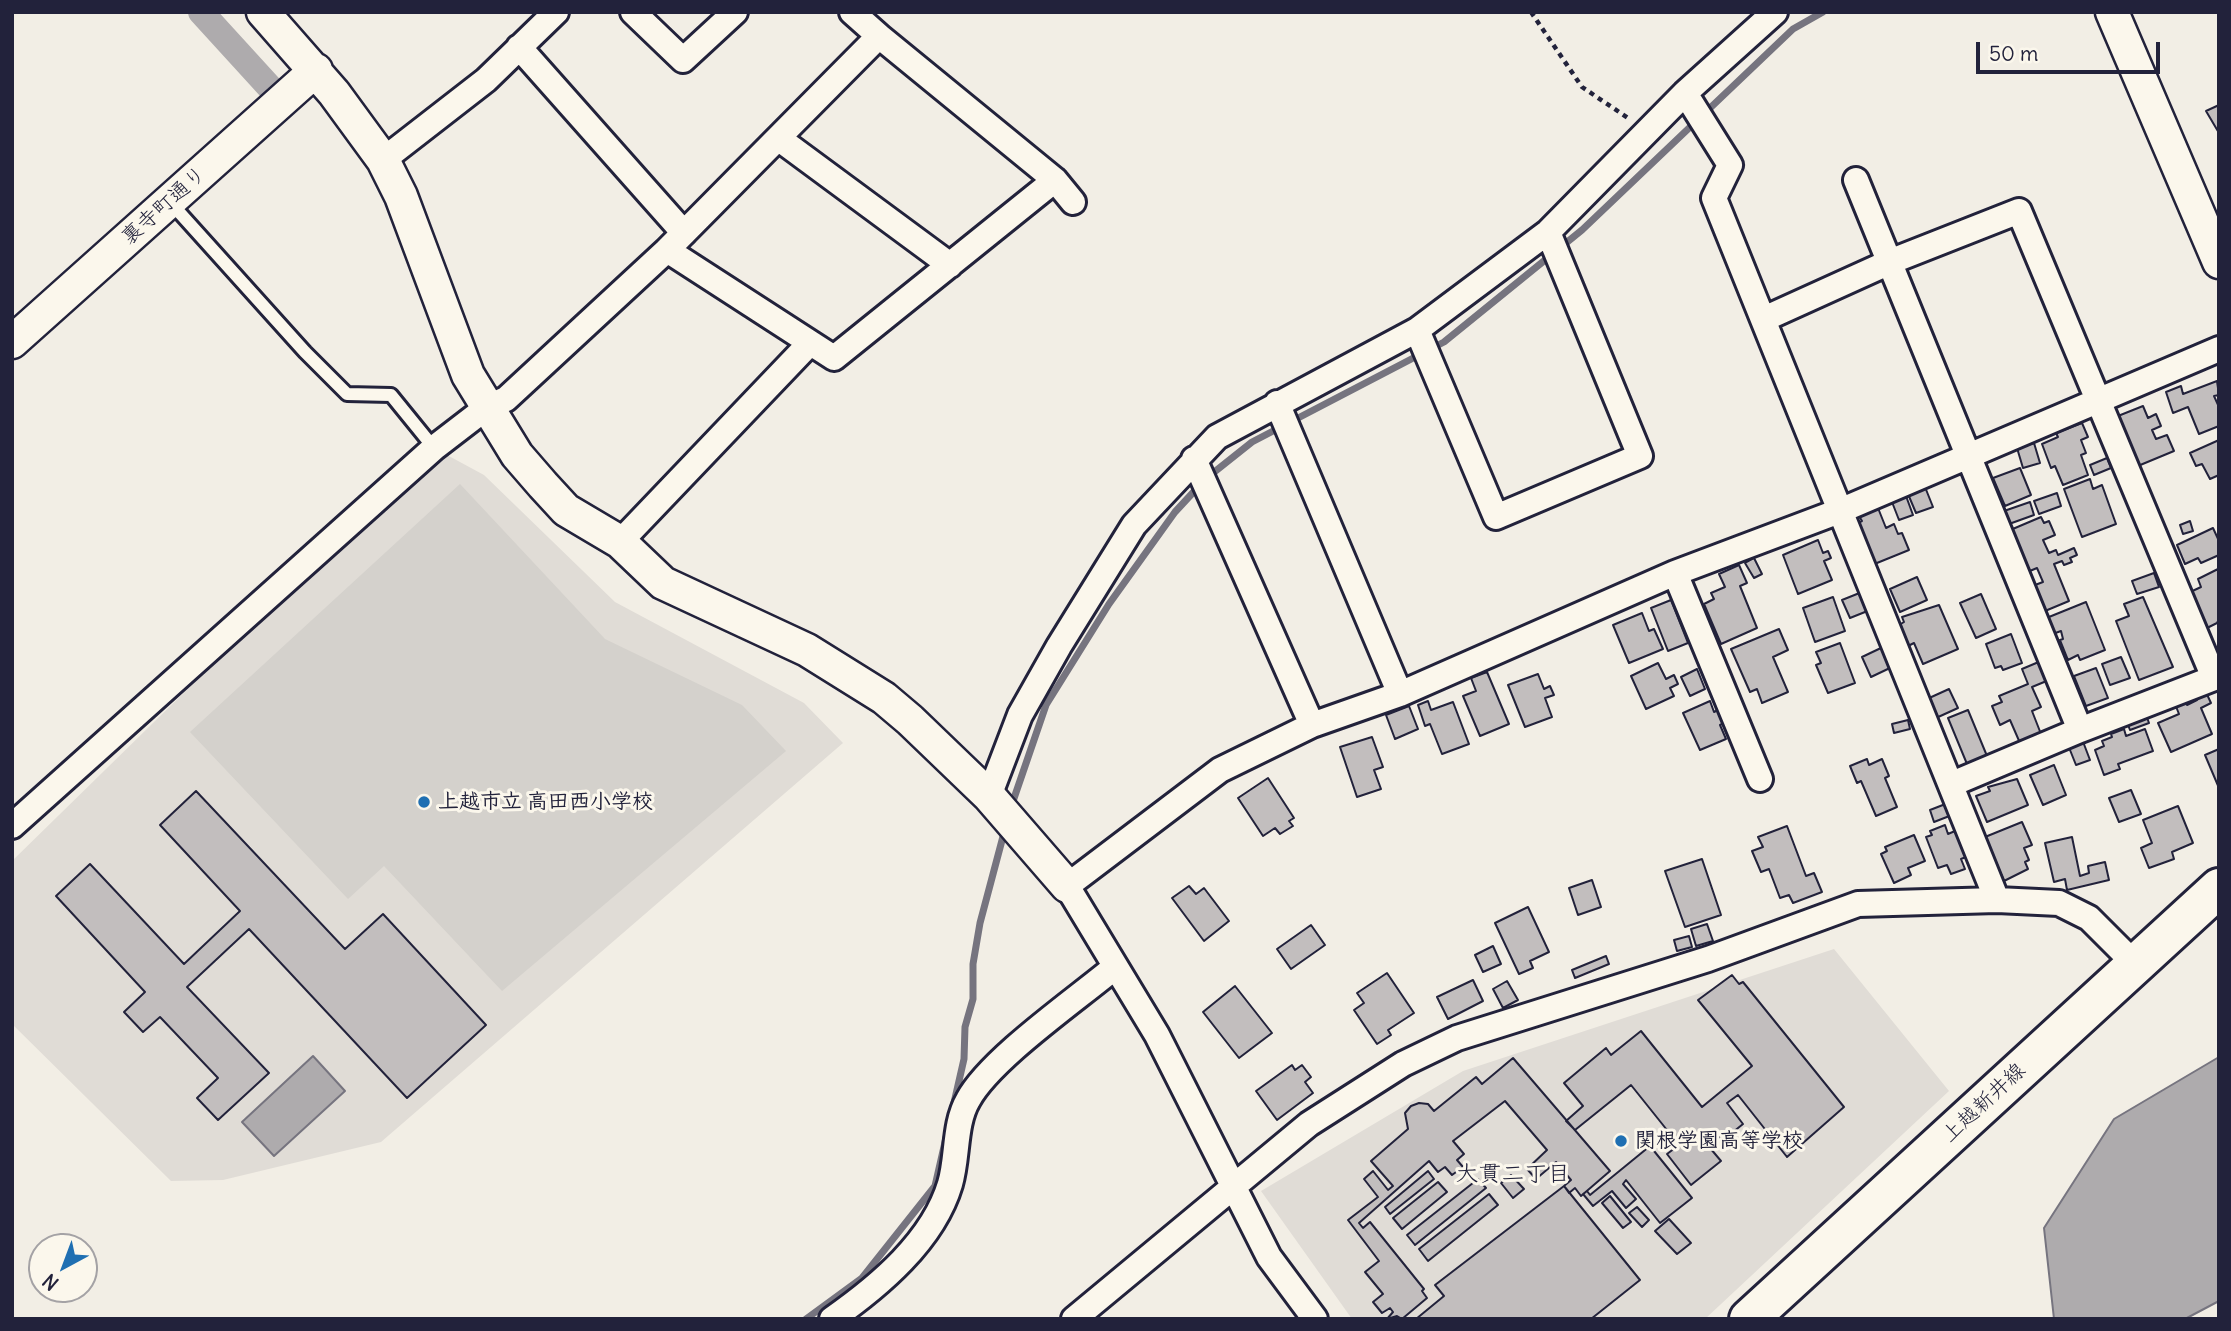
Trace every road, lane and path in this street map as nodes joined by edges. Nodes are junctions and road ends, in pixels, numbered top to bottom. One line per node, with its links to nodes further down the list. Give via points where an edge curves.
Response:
1 (262, 12): 11 (street)
2 (556, 12): 10 (street)
3 (633, 12): 4 (street, via 683,60)
4 (736, 12)
5 (852, 12): 9 (street)
6 (1531, 12): 13 (path, via 1582,87)
7 (1775, 12): 12 (street)
8 (2112, 12): 23 (street)
9 (879, 36): 14 (street); 16 (street)
10 (519, 47): 15 (street, via 486,80); 21 (street)
11 (316, 70): 15 (street); 18 (street, 裏寺町通り)
12 (1685, 93): 13 (street); 25 (street, via 1730,165 1714,198)
13 (1649, 132): 20 (street)
14 (778, 138): 21 (street); 24 (street)
15 (383, 160): 32 (street, via 401,196 468,375)
16 (1055, 180): 19 (street); 24 (street)
17 (1856, 180): 22 (street)
18 (170, 202): 27 (street, 裏寺町通り); 33 (lane, via 347,394 391,395)
19 (1073, 202)
20 (1548, 232): 26 (street); 26 (street, via 1640,456 1496,517)
21 (675, 242): 28 (street); 32 (street, via 506,399)
22 (1892, 261): 25 (street); 30 (street, via 2019,211); 34 (street)
23 (2219, 262)
24 (950, 265): 28 (street, via 834,358)
25 (1764, 319): 36 (street)
26 (1417, 330): 31 (street)
27 (12, 342)
28 (809, 344): 37 (street)
29 (2219, 349): 30 (street)
30 (2097, 402): 34 (street); 41 (street, via 2214,678)
31 (1277, 403): 35 (street, via 1217,437); 39 (street)
32 (486, 408): 33 (street); 37 (street, via 517,455 566,510)
33 (434, 448): 45 (street)
34 (1968, 455): 36 (street); 41 (street)
35 (1194, 458): 40 (street); 44 (street, via 1134,525 1059,646 1020,715)
36 (1842, 510): 38 (street); 43 (street)
37 (620, 542): 44 (street, via 663,583 735,614 859,680 910,720)
38 (1675, 573): 39 (street); 42 (street)
39 (1400, 694): 40 (street)
40 (1312, 725): 46 (street, via 1220,770)
41 (2080, 730): 43 (street)
42 (1760, 779)
43 (1952, 784): 48 (street)
44 (989, 796): 46 (street)
45 (12, 825)
46 (1067, 886): 50 (street)
47 (2219, 888): 49 (main road, 上越新井線)
48 (1997, 900): 49 (street, via 2059,903 2089,918); 51 (street, via 1858,904 1708,959 1457,1038 1403,1064 1309,1124)
49 (2134, 964): 55 (main road, 上越新井線)
50 (1115, 967): 51 (street, via 1157,1035); 52 (street, via 981,1082 967,1101 950,1184 931,1224 873,1288)
51 (1233, 1184): 53 (street); 54 (street, via 1269,1257)
52 (832, 1319)
53 (1074, 1319)
54 (1315, 1319)
55 (1749, 1319)

